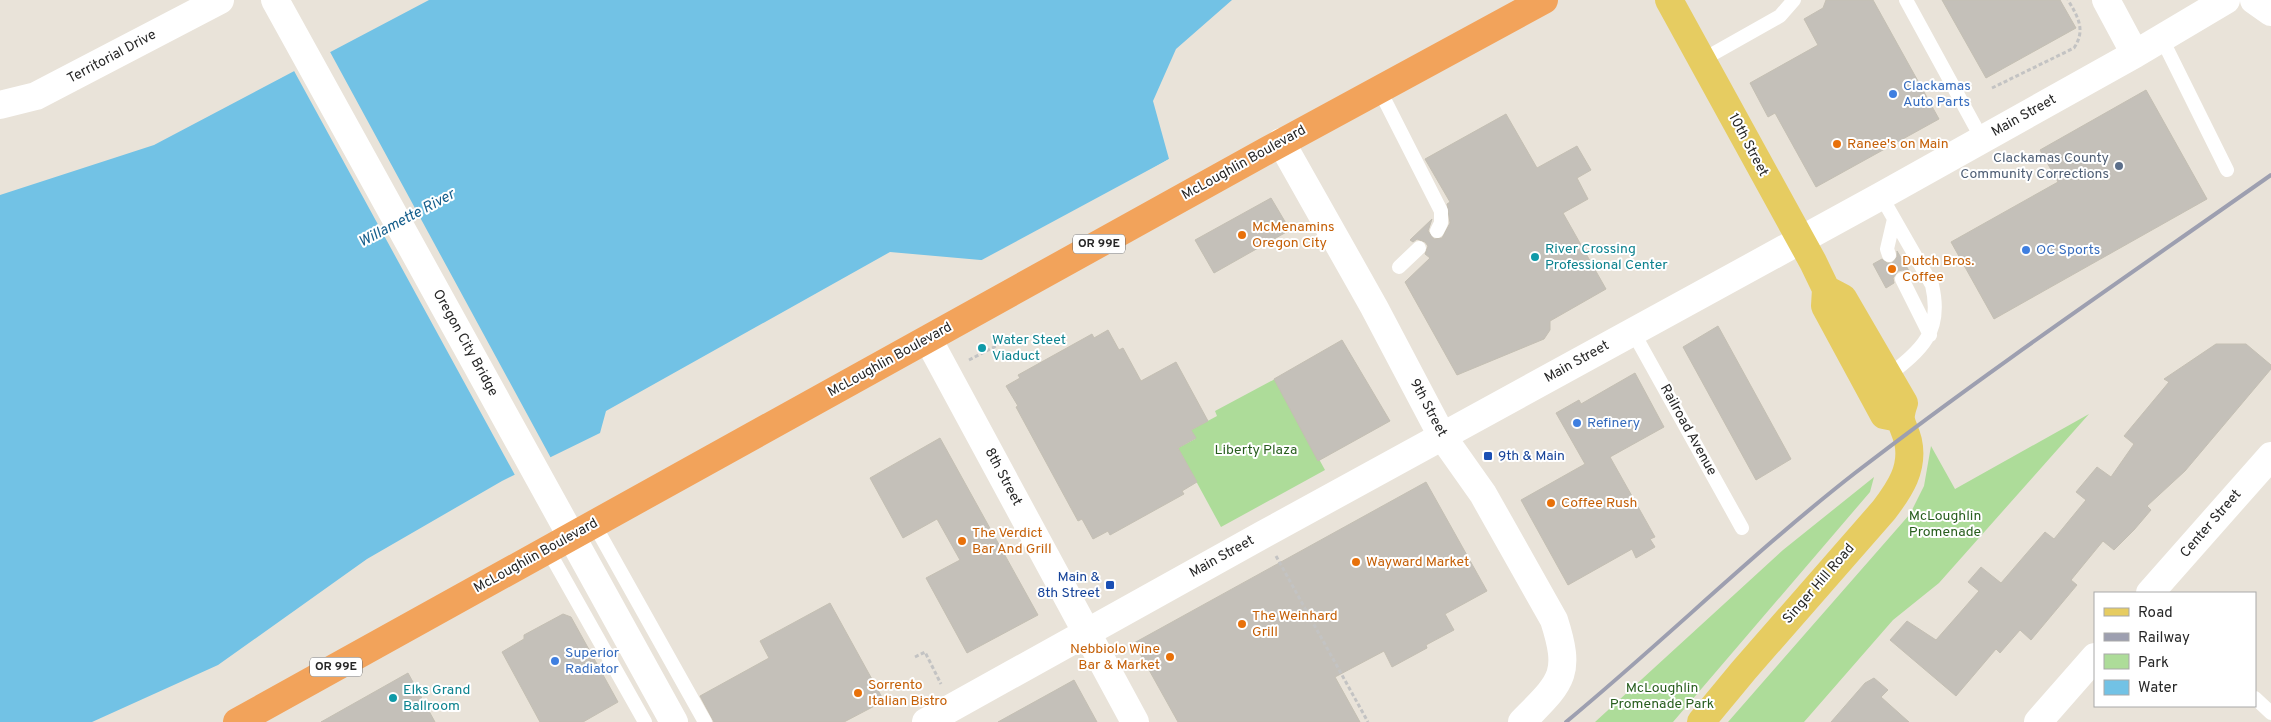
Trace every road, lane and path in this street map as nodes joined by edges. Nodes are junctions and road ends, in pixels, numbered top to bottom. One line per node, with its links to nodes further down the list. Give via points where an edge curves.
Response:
1 (220, 0): 17 (main road, Territorial Drive, via 36,96)
2 (275, 0): 51 (main road, Oregon City Bridge)
3 (1544, 0): 16 (highway, McLoughlin Boulevard / OR 99E)
4 (1669, 0): 14 (main road, 10th Street)
5 (1794, 0): 14 (lane, via 1780,16)
6 (1906, 0): 18 (lane)
7 (2068, 0): 15 (path, via 2080,20 2080,39 2074,48)
8 (2106, 0): 13 (main road)
9 (2226, 0): 12 (main road, Main Street)
10 (2254, 0): 11 (main road)
11 (2271, 12)
12 (2162, 38): 13 (main road, Main Street); 20 (lane)
13 (2135, 54): 18 (main road, Main Street)
14 (1702, 60): 23 (main road, 10th Street)
15 (1992, 88)
16 (1379, 89): 19 (highway, McLoughlin Boulevard / OR 99E); 22 (lane, via 1441,211 1442,223)
17 (0, 105)
18 (1982, 139): 21 (main road, Main Street)
19 (1275, 146): 31 (highway, McLoughlin Boulevard / OR 99E); 36 (main road, 9th Street, via 1374,307)
20 (2227, 170)
21 (1888, 207): 23 (main road, Main Street); 25 (lane); 30 (lane, via 1932,285 1935,310)
22 (1437, 231)
23 (1802, 240): 28 (main road, 10th Street); 29 (main road, Main Street)
24 (1419, 248): 26 (lane)
25 (1889, 255)
26 (1399, 267)
27 (1902, 279): 30 (lane)
28 (1826, 290): 34 (main road, via 1843,298); 35 (main road, 10th Street, via 1825,306 1884,415)
29 (1634, 332): 36 (main road, Main Street); 39 (lane, Railroad Avenue)
30 (1930, 335): 34 (lane, via 1920,349)
31 (929, 338): 38 (highway, McLoughlin Boulevard / OR 99E); 43 (main road, 8th Street)
32 (998, 344): 33 (path)
33 (977, 356)
34 (1888, 376): 35 (main road, via 1904,404)
35 (1902, 426): 57 (main road, Singer Hill Road, via 1909,452 1908,464 1896,495)
36 (1442, 436): 40 (main road, Main Street); 56 (main road, 9th Street, via 1483,494 1554,620 1564,652 1562,675)
37 (2271, 456): 42 (main road, Center Street)
38 (594, 524): 41 (highway, McLoughlin Boulevard / OR 99E); 52 (lane)
39 (1742, 528)
40 (1264, 534): 43 (main road, Main Street); 55 (path)
41 (548, 550): 49 (highway, McLoughlin Boulevard / OR 99E); 50 (lane)
42 (2151, 592)
43 (1087, 633): 47 (main road, Main Street); 54 (main road, 8th Street)
44 (915, 657): 47 (path, via 925,652)
45 (2094, 658): 58 (main road)
46 (2256, 699): 48 (lane)
47 (952, 707): 53 (main road, Main Street)
48 (2271, 713)
49 (237, 722)
50 (645, 722)
51 (674, 722)
52 (706, 722)
53 (926, 722)
54 (1135, 722)
55 (1368, 722)
56 (1522, 722)
57 (1702, 722)
58 (2038, 722)

